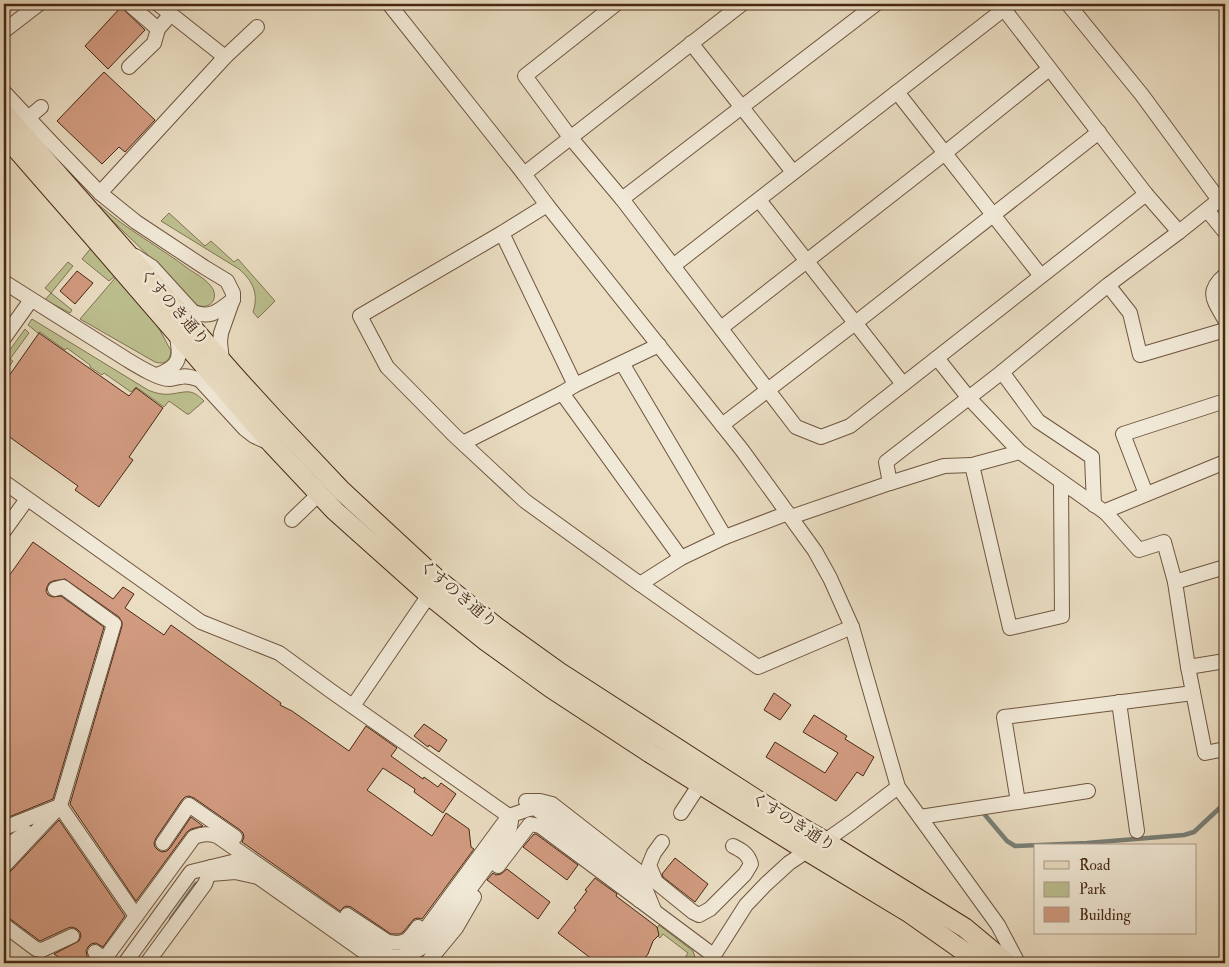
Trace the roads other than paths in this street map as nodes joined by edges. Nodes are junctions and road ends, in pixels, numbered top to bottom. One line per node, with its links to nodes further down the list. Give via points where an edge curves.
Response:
1 (39, 4): 13 (street, via 29,20)
2 (129, 4): 12 (street)
3 (158, 4): 10 (street)
4 (389, 4): 29 (street)
5 (616, 4): 26 (street, via 525,76)
6 (742, 4): 14 (street)
7 (876, 4): 21 (street)
8 (1068, 4): 32 (street)
9 (1002, 6): 17 (street); 19 (street)
10 (171, 14): 12 (street); 15 (street)
11 (256, 27): 15 (street)
12 (158, 29): 16 (street, via 154,43)
13 (4, 32)
14 (692, 43): 21 (street); 26 (street)
15 (225, 57): 30 (street, via 173,108)
16 (129, 67)
17 (1049, 69): 24 (street); 27 (street)
18 (4, 92): 23 (street)
19 (898, 92): 27 (street); 28 (street)
20 (41, 107): 23 (street)
21 (742, 108): 28 (street); 33 (street)
22 (4, 113): 40 (main road, くすのき通り)
23 (28, 118): 30 (street)
24 (1099, 132): 31 (street); 37 (street)
25 (4, 135): 40 (main road, くすのき通り)
26 (570, 137): 29 (street); 33 (street)
27 (945, 152): 37 (street); 43 (street)
28 (793, 172): 34 (street)
29 (524, 174): 35 (street)
30 (100, 193): 49 (street, via 136,222 227,281)
31 (1146, 194): 38 (street); 46 (street)
32 (1222, 197): 36 (street)
33 (622, 199): 44 (street)
34 (758, 200): 43 (street); 44 (street)
35 (547, 205): 41 (street); 57 (street)
36 (1207, 210): 38 (street); 39 (street)
37 (993, 214): 46 (street); 52 (street)
38 (1179, 232): 48 (street)
39 (1225, 232)
40 (100, 233): 42 (main road, くすのき通り); 55 (main road, くすのき通り)
41 (502, 233): 64 (street); 70 (street, via 360,316 387,367)
42 (122, 248): 49 (street, via 152,267 193,312 210,315); 59 (main road, くすのき通り)
43 (806, 261): 52 (street); 53 (street)
44 (673, 266): 53 (street)
45 (1225, 275): 51 (street, via 1213,291)
46 (1041, 276): 58 (street)
47 (4, 282): 50 (street)
48 (1108, 285): 54 (street, via 1130,313 1140,355); 61 (street)
49 (233, 299): 59 (street, via 221,334)
50 (31, 300): 56 (street); 62 (street)
51 (1225, 320)
52 (854, 324): 63 (street); 65 (street)
53 (721, 328): 65 (street)
54 (1225, 330)
55 (176, 332): 62 (street, via 179,356 171,368); 71 (main road, くすのき通り)
56 (4, 338)
57 (659, 345): 60 (street); 69 (street)
58 (937, 358): 63 (street); 67 (street)
59 (222, 361): 110 (main road, くすのき通り, via 341,490 438,579 495,626 567,677)
60 (622, 363): 64 (street); 86 (street)
61 (1002, 372): 67 (street); 81 (street, via 1038,421 1092,457)
62 (157, 375): 71 (street, via 200,380 246,429)
63 (903, 384): 65 (street, via 850,426 821,437 796,427)
64 (575, 385): 66 (street)
65 (768, 390): 69 (street)
66 (562, 393): 70 (street); 87 (street)
67 (968, 397): 72 (street); 77 (street, via 886,462)
68 (1225, 401): 79 (street, via 1123,434)
69 (722, 425): 83 (street)
70 (463, 443): 90 (street, via 525,501)
71 (272, 444): 78 (main road, くすのき通り)
72 (1020, 452): 74 (street); 76 (street)
73 (1225, 462): 79 (street)
74 (972, 464): 76 (street, via 1010,628 1062,616); 77 (street, via 944,466)
75 (4, 482): 80 (street)
76 (1061, 482): 81 (street)
77 (890, 483): 83 (street)
78 (319, 494): 84 (street); 92 (main road, くすのき通り)
79 (1146, 494): 82 (street)
80 (27, 499): 85 (street); 98 (street, via 201,622 279,653)
81 (1094, 505): 82 (street)
82 (1106, 513): 89 (street, via 1139,550 1164,542)
83 (790, 515): 86 (street); 93 (street, via 830,578)
84 (292, 520)
85 (4, 531)
86 (725, 537): 87 (street)
87 (681, 558): 90 (street)
88 (1225, 567): 89 (street)
89 (1175, 582): 95 (street)
90 (640, 584): 93 (street, via 758,667)
91 (55, 589): 104 (street, via 63,588 70,592 114,624)
92 (429, 595): 98 (street); 100 (main road, くすのき通り, via 550,688)
93 (852, 627): 101 (street)
94 (1225, 661): 95 (street)
95 (1188, 667): 96 (street)
96 (1193, 693): 97 (street); 99 (street, via 1205,753)
97 (1119, 702): 103 (street, via 1004,717); 109 (street)
98 (353, 706): 105 (street)
99 (1225, 749)
100 (700, 784): 106 (street); 115 (main road, くすのき通り)
101 (898, 787): 107 (street); 110 (street)
102 (1088, 792): 103 (street)
103 (1018, 802): 107 (street)
104 (60, 806): 108 (street); 114 (street); 116 (street); 120 (street)
105 (502, 809): 117 (street, via 511,819 497,852 430,944 411,954 390,953 266,867 236,861); 118 (street, via 535,808 632,881); 119 (street, via 528,800 552,804 638,871); 123 (street, via 478,851)
106 (681, 813)
107 (920, 817): 132 (street, via 998,925)
108 (4, 828)
109 (1137, 831)
110 (825, 841): 115 (street); 131 (main road, くすのき通り, via 965,928)
111 (662, 842): 113 (street, via 649,865 656,882 699,915 710,909 751,864 748,855)
112 (163, 843): 123 (street, via 189,805 380,938)
113 (733, 846)
114 (4, 850)
115 (807, 851): 125 (street, via 789,863 746,905); 130 (main road, くすのき通り, via 908,912)
116 (4, 866)
117 (208, 876): 126 (street, via 191,872); 127 (street); 128 (street, via 235,872 258,877)
118 (639, 900): 119 (street); 129 (street, via 589,868 540,826 530,824 476,894 452,936)
119 (654, 911): 125 (street)
120 (136, 916): 123 (street, via 194,837 212,834 391,957 402,957); 124 (street, via 106,957)
121 (4, 925): 122 (street, via 42,950)
122 (72, 936)
123 (409, 945)
124 (95, 952)
125 (711, 959)
126 (124, 963)
127 (147, 963)
128 (380, 963)
129 (427, 963)
130 (979, 963)
131 (1007, 963)
132 (1018, 963)

